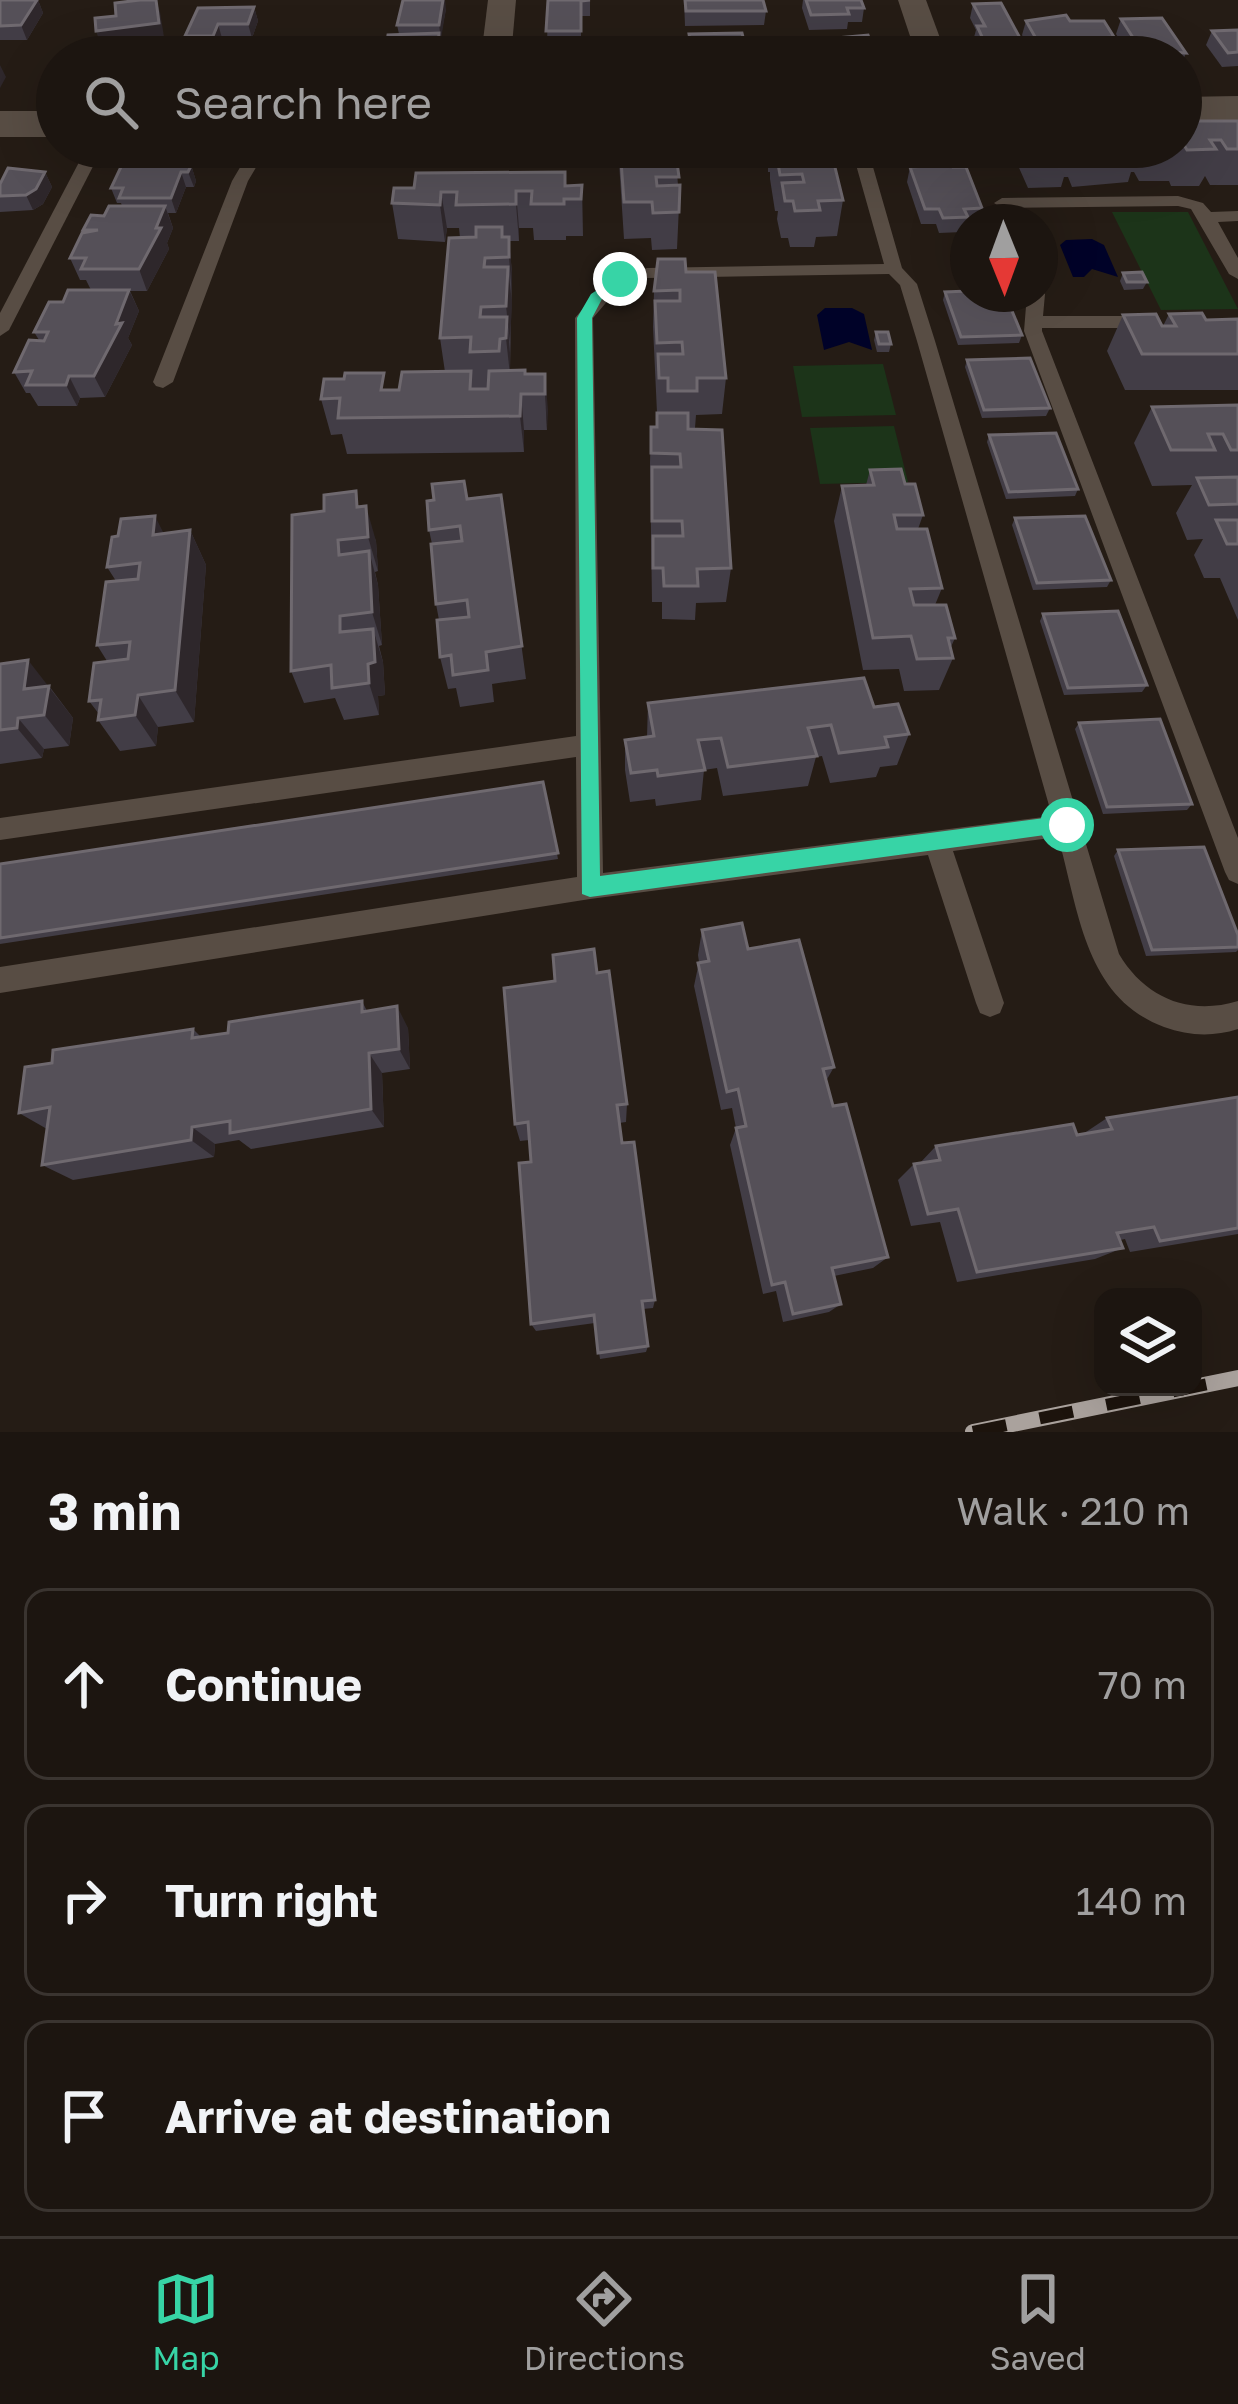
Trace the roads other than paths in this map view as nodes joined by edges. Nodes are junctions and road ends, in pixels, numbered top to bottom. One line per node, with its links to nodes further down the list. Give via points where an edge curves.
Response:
1 (502, 0): 3 (street)
2 (912, 0): 4 (street)
3 (498, 36)
4 (925, 36)
5 (1238, 108): 6 (street)
6 (1202, 109)
7 (0, 124): 8 (street)
8 (36, 124)
9 (84, 168): 21 (lane)
10 (248, 168): 22 (lane)
11 (865, 168): 16 (lane)
12 (989, 168): 13 (lane)
13 (1002, 203): 15 (lane, via 1178,201)
14 (1238, 216): 15 (lane)
15 (1207, 217): 17 (lane)
16 (894, 269): 23 (lane, via 647,273 620,279 596,297 584,318); 24 (lane, via 908,284 926,341)
17 (1238, 274)
18 (1035, 312): 19 (lane)
19 (1034, 322): 20 (lane); 27 (lane)
20 (1169, 322)
21 (0, 330)
22 (163, 382)
23 (589, 746): 25 (lane); 28 (lane)
24 (1067, 825): 26 (lane); 31 (lane, via 1107,959 1129,992 1174,1016 1217,1024)
25 (0, 829)
26 (938, 842): 28 (lane); 30 (lane)
27 (1238, 872)
28 (590, 887): 29 (lane)
29 (0, 980)
30 (990, 1003)
31 (1238, 1016)

